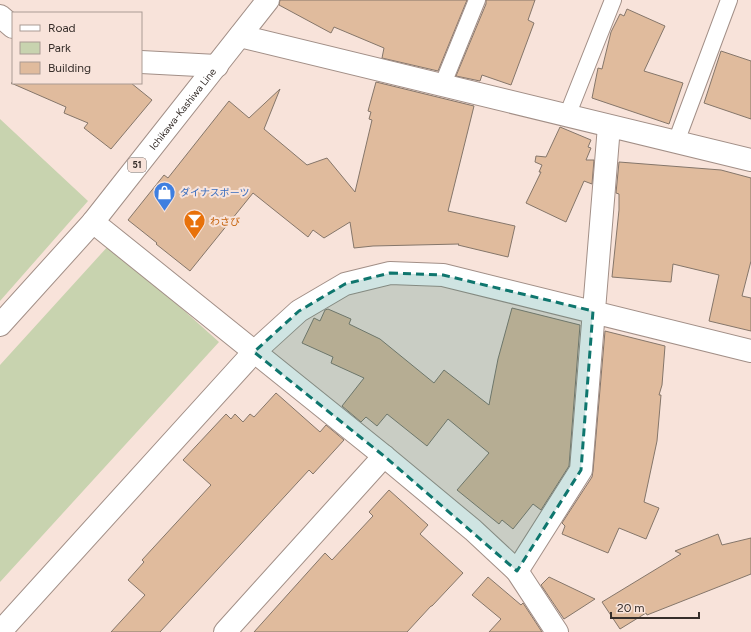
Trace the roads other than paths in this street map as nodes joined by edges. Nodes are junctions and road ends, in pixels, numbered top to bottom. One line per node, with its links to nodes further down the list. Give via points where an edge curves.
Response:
1 (268, 0): 7 (street, Ichikawa-Kashiwa Line / 51)
2 (477, 0): 10 (lane)
3 (613, 0): 11 (lane)
4 (729, 0): 13 (lane)
5 (0, 16): 6 (street)
6 (12, 26)
7 (240, 36): 9 (street, Ichikawa-Kashiwa Line / 51); 10 (street)
8 (142, 62): 9 (street)
9 (216, 66): 15 (street, Ichikawa-Kashiwa Line / 51)
10 (442, 86): 11 (street)
11 (567, 116): 12 (street)
12 (609, 126): 13 (street); 16 (street)
13 (676, 142): 14 (street)
14 (751, 160)
15 (93, 222): 17 (street, Ichikawa-Kashiwa Line / 51); 19 (street)
16 (593, 311): 18 (street); 19 (street, via 443,275 390,273 345,284 299,311); 21 (street, via 581,470)
17 (0, 325)
18 (751, 351)
19 (254, 352): 20 (street); 22 (street)
20 (384, 456): 21 (street, via 473,530); 23 (street)
21 (517, 571): 24 (street)
22 (8, 624)
23 (225, 632)
24 (557, 632)

